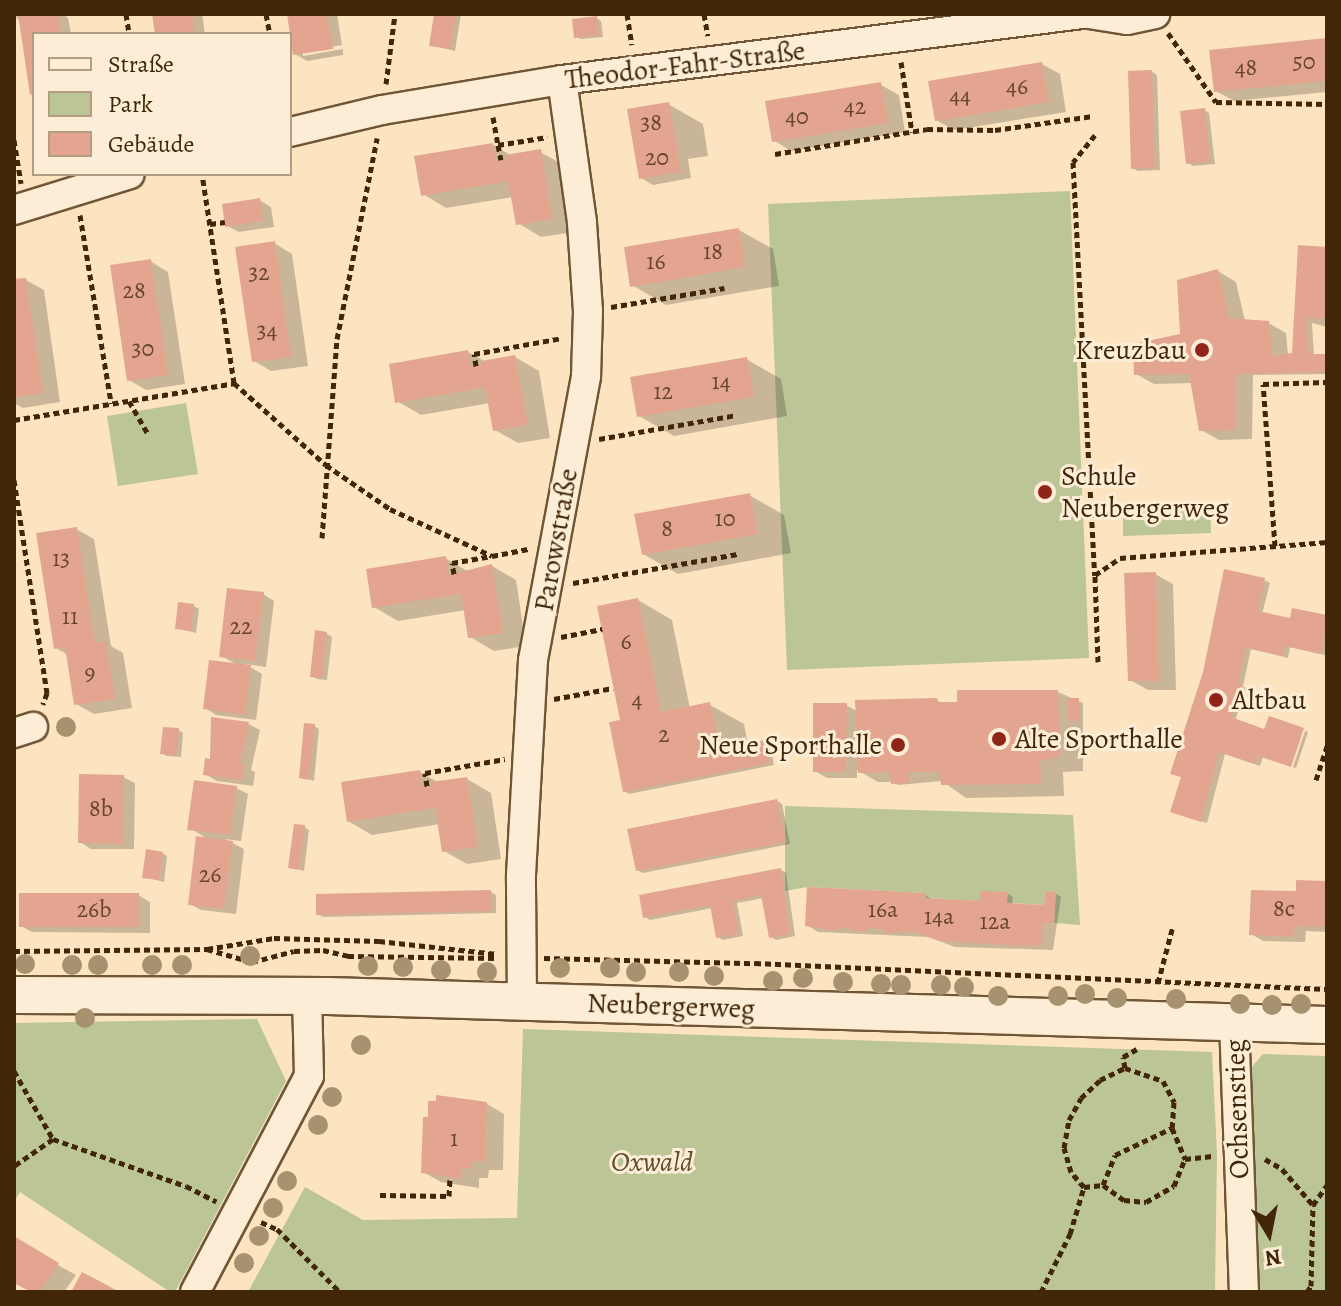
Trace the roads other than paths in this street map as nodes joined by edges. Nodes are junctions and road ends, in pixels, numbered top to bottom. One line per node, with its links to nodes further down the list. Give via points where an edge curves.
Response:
1 (1082, 14): 4 (street, Theodor-Fahr-Straße)
2 (1089, 14): 3 (street, via 1127,20)
3 (1155, 14)
4 (562, 80): 5 (street, Theodor-Fahr-Straße, via 382,110); 10 (street, Parowstraße, via 572,133 587,322 586,376 530,704)
5 (292, 132)
6 (123, 176): 7 (street)
7 (20, 208)
8 (14, 995): 9 (street, Neubergerweg)
9 (307, 995): 10 (street, Neubergerweg); 13 (street, via 309,1076)
10 (522, 1001): 11 (street, Neubergerweg)
11 (1234, 1021): 12 (street, Neubergerweg); 14 (street, Ochsenstieg)
12 (1327, 1025)
13 (195, 1292)
14 (1244, 1292)

